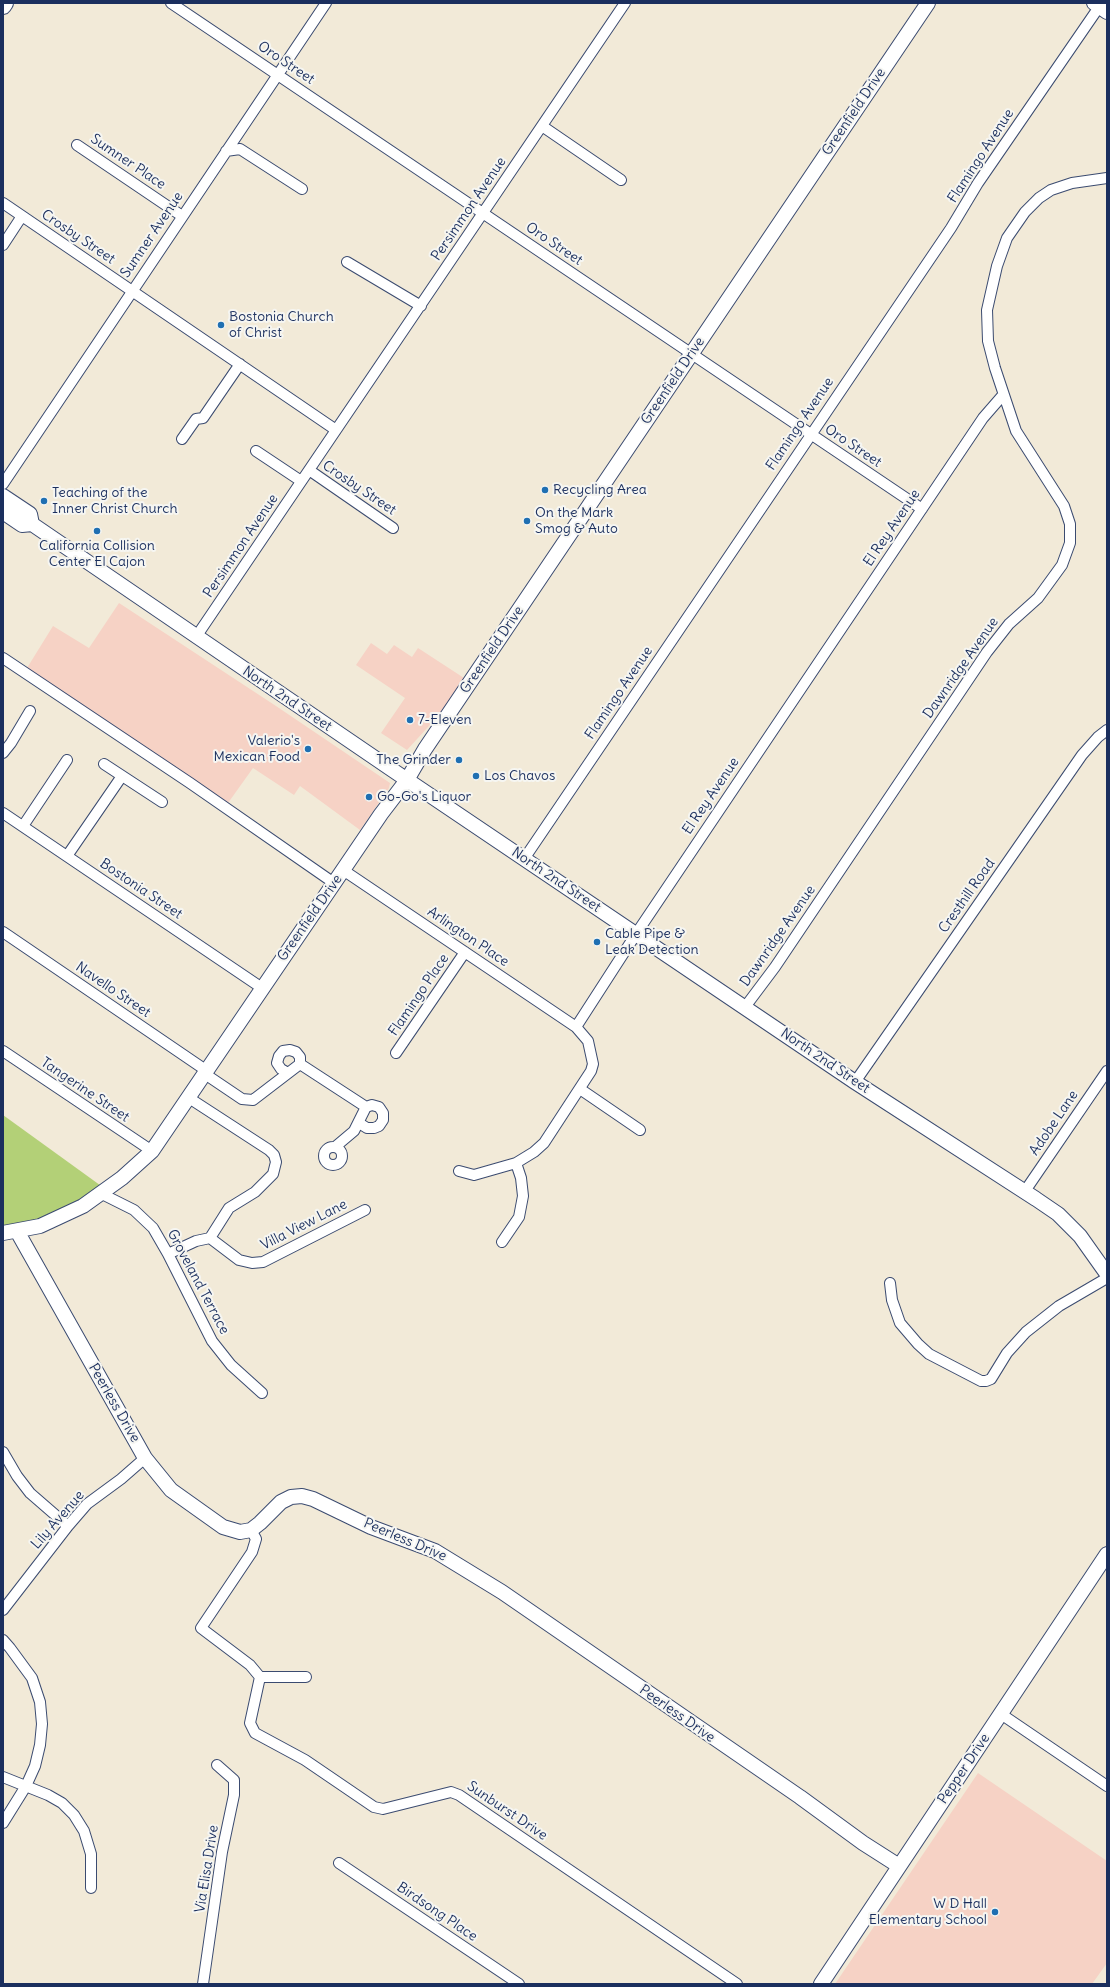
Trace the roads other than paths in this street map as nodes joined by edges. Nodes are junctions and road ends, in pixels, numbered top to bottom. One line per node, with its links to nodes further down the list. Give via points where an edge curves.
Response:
1 (5, 3): 6 (main road)
2 (171, 3): 8 (street, Oro Street)
3 (326, 3): 8 (street, Sumner Avenue)
4 (625, 3): 9 (street, Persimmon Avenue)
5 (928, 3): 23 (main road, Greenfield Drive)
6 (3, 6)
7 (1100, 7): 27 (street, Flamingo Avenue)
8 (278, 74): 11 (street, Sumner Avenue); 16 (street, Oro Street)
9 (542, 126): 13 (street); 16 (street, Persimmon Avenue)
10 (77, 145): 18 (street, Sumner Place)
11 (226, 151): 14 (street, via 240,149); 18 (street, Sumner Avenue)
12 (1107, 178): 25 (street, Dawnridge Avenue, via 1072,183 1051,190 1025,212 1007,238 997,266 987,310 988,341)
13 (621, 180)
14 (302, 189)
15 (3, 203): 17 (street, Crosby Street)
16 (483, 213): 22 (street, Persimmon Avenue); 23 (street, Oro Street)
17 (22, 216): 19 (street); 21 (street, Crosby Street)
18 (182, 216): 21 (street, Sumner Avenue)
19 (3, 244)
20 (347, 262): 22 (street)
21 (132, 291): 24 (street, Crosby Street); 32 (street, Sumner Avenue)
22 (420, 306): 26 (street, Persimmon Avenue)
23 (692, 354): 27 (street, Oro Street); 46 (main road, Greenfield Drive, via 432,738)
24 (240, 364): 26 (street, Crosby Street); 28 (street, via 203,418 196,419)
25 (1004, 395): 34 (street, El Rey Avenue, via 983,418); 58 (street, Dawnridge Avenue, via 1016,431 1064,506 1070,524 1070,543 1062,564 1038,598 1009,624 987,652 776,967)
26 (336, 430): 30 (street, Persimmon Avenue)
27 (810, 434): 34 (street, Oro Street); 51 (street, Flamingo Avenue)
28 (182, 439)
29 (256, 451): 31 (street)
30 (309, 470): 31 (street, Persimmon Avenue); 37 (street, Crosby Street)
31 (302, 481): 38 (street, Persimmon Avenue)
32 (3, 484)
33 (3, 496): 36 (main road, North 2nd Street, via 30,514)
34 (922, 509): 55 (street, El Rey Avenue)
35 (3, 512): 36 (main road, North 2nd Street, via 22,525)
36 (32, 524): 38 (main road, North 2nd Street)
37 (393, 528)
38 (196, 637): 46 (main road, North 2nd Street)
39 (3, 658): 53 (street)
40 (30, 711): 42 (street)
41 (1107, 730): 66 (street, Cresthill Road, via 1082,755)
42 (3, 753)
43 (67, 760): 49 (street)
44 (104, 764): 45 (street)
45 (122, 776): 47 (street); 50 (street)
46 (407, 780): 51 (main road, North 2nd Street); 52 (main road, Greenfield Drive)
47 (162, 802)
48 (3, 813): 49 (street, Bostonia Street)
49 (23, 826): 50 (street, Bostonia Street)
50 (67, 856): 57 (street, Bostonia Street)
51 (524, 859): 55 (main road, North 2nd Street)
52 (343, 870): 53 (main road, Greenfield Drive); 56 (street, Arlington Place)
53 (334, 883): 57 (main road, Greenfield Drive)
54 (3, 932): 64 (street, Navello Street)
55 (636, 934): 58 (main road, North 2nd Street); 59 (street, El Rey Avenue)
56 (465, 952): 59 (street, Arlington Place); 61 (street, Flamingo Place)
57 (262, 988): 64 (main road, Greenfield Drive)
58 (745, 1007): 66 (main road, North 2nd Street)
59 (576, 1027): 67 (street, via 588,1041 593,1064)
60 (3, 1052): 73 (street, Tangerine Street)
61 (396, 1053)
62 (300, 1064): 65 (street); 65 (street, via 300,1057 296,1052 287,1050 281,1053 279,1066 283,1072); 69 (street)
63 (1107, 1071): 76 (street, Adobe Lane)
64 (206, 1072): 65 (street, Navello Street, via 246,1100 253,1100); 68 (main road, Greenfield Drive)
65 (288, 1073)
66 (856, 1082): 76 (main road, North 2nd Street)
67 (580, 1089): 71 (street); 74 (street, via 544,1143)
68 (189, 1098): 73 (main road, Greenfield Drive); 81 (street, via 269,1150 276,1162 273,1174 254,1192 229,1208)
69 (366, 1106): 70 (street); 70 (street, via 379,1107 383,1113 383,1120 374,1128 367,1128)
70 (359, 1122): 72 (street, via 354,1131)
71 (640, 1130)
72 (335, 1147)
73 (152, 1151): 77 (main road, Greenfield Drive)
74 (516, 1163): 75 (street, via 474,1175); 82 (street, via 524,1196 519,1217)
75 (459, 1171)
76 (1025, 1191): 84 (main road, North 2nd Street, via 1068,1223)
77 (102, 1194): 79 (main road, Greenfield Drive, via 84,1206); 83 (street, Groveland Terrace, via 134,1210 144,1219)
78 (365, 1210): 81 (street, Villa View Lane, via 263,1262 239,1260)
79 (17, 1232): 80 (main road, Greenfield Drive); 88 (main road, Peerless Drive)
80 (3, 1233)
81 (210, 1238): 83 (street, via 196,1241)
82 (502, 1242)
83 (168, 1254): 87 (street, Groveland Terrace, via 212,1340 231,1365)
84 (1107, 1274)
85 (1107, 1278): 86 (street, via 1059,1306 1026,1332 1007,1353 990,1379 981,1381 929,1354 918,1344 900,1323 892,1300)
86 (890, 1283)
87 (262, 1393)
88 (145, 1458): 90 (street, Lily Avenue, via 87,1504); 91 (main road, Peerless Drive, via 171,1490 223,1527 240,1532)
89 (5, 1459): 90 (street, via 30,1493)
90 (68, 1526): 93 (street, Lily Avenue)
91 (251, 1530): 95 (street, via 256,1539 252,1552 201,1628 250,1665); 104 (main road, Peerless Drive, via 281,1502 291,1497 302,1496 435,1550 502,1592)
92 (1107, 1556): 97 (main road, Pepper Drive)
93 (3, 1610)
94 (3, 1640): 100 (street, via 32,1678 40,1708 40,1745 35,1766)
95 (260, 1677): 96 (street); 108 (street, Sunburst Drive, via 250,1723 255,1733 305,1760 374,1807 383,1809 451,1792 459,1795)
96 (306, 1677)
97 (1001, 1714): 101 (street); 104 (main road, Pepper Drive)
98 (217, 1765): 106 (street, Via Elisa Drive, via 234,1780 234,1795 222,1852)
99 (3, 1777): 100 (street)
100 (26, 1786): 102 (street); 105 (street, via 62,1803 79,1822 88,1840 91,1854)
101 (1107, 1786)
102 (3, 1823)
103 (339, 1863): 107 (street, Birdsong Place)
104 (899, 1866): 109 (main road, Pepper Drive)
105 (91, 1888)
106 (203, 1984)
107 (519, 1984)
108 (737, 1984)
109 (821, 1984)

